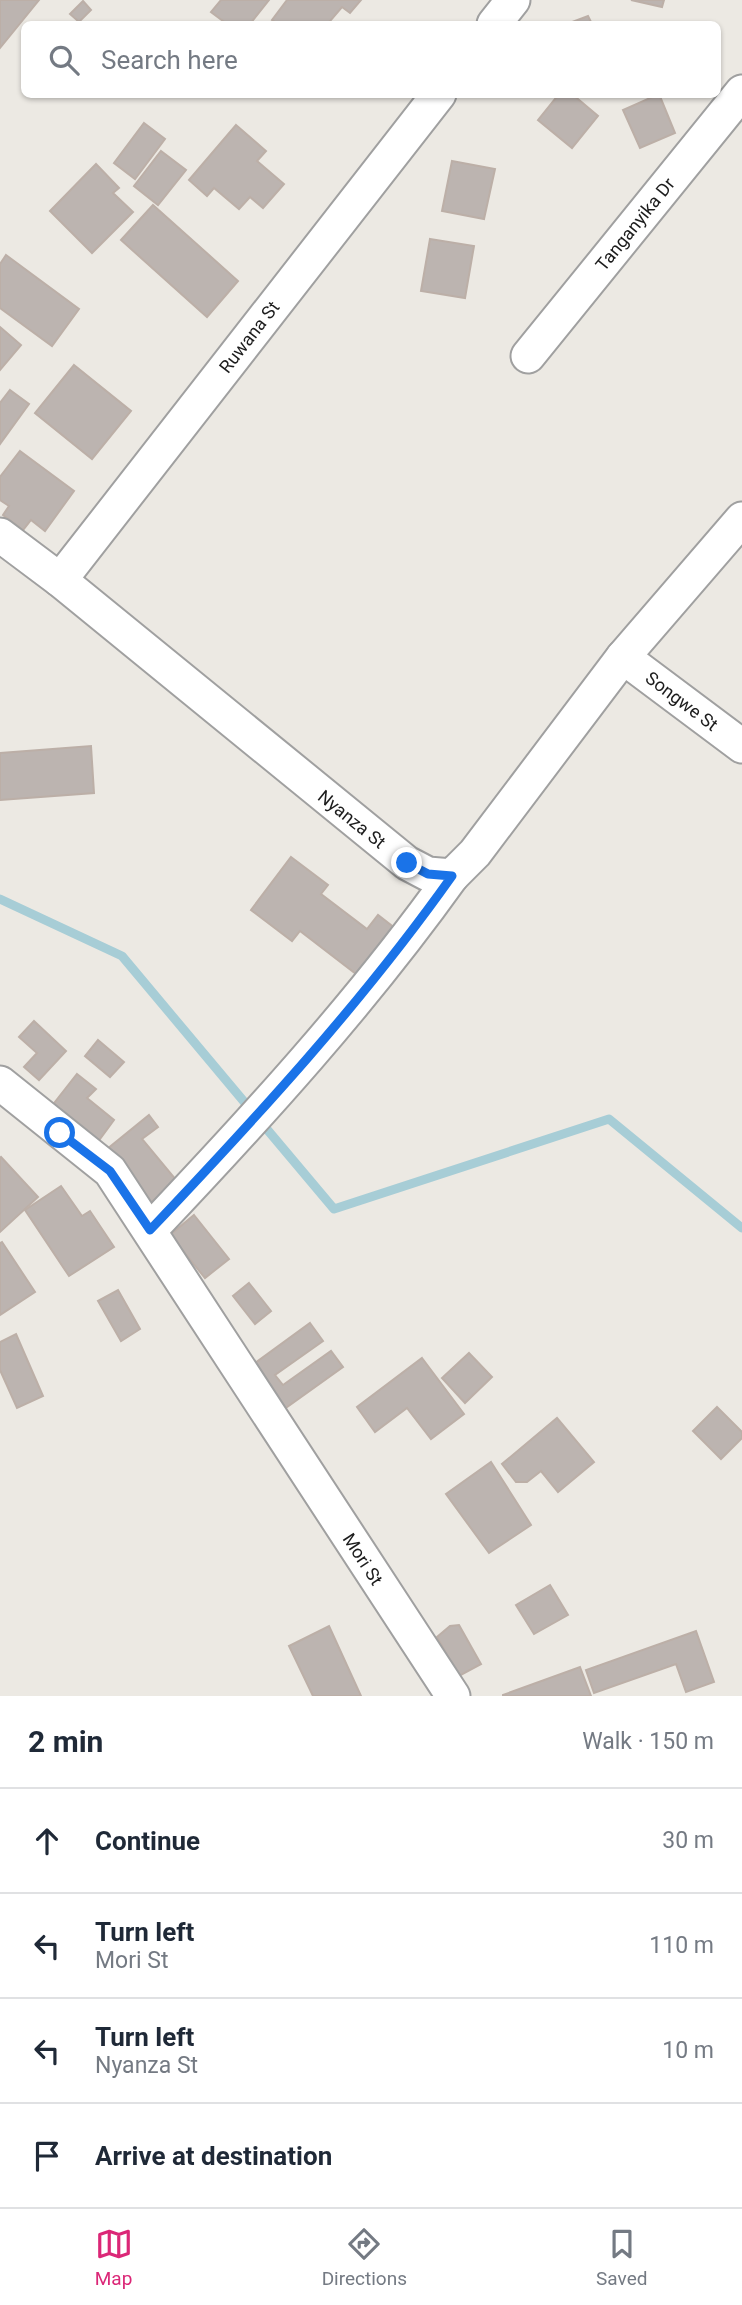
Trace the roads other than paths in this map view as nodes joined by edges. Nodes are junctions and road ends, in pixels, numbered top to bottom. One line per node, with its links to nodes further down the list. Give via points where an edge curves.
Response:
1 (513, 0): 2 (street)
2 (496, 21)
3 (742, 92): 5 (street, Tanganyika Dr)
4 (436, 98): 8 (street, Ruwana St)
5 (528, 356)
6 (742, 519): 9 (street)
7 (0, 534): 8 (street, Nyanza St)
8 (60, 580): 11 (street, Nyanza St, via 407,863 428,874)
9 (623, 657): 10 (street, Songwe St); 11 (street, via 475,853)
10 (742, 746)
11 (452, 876): 13 (street, via 413,931 270,1103)
12 (0, 1083): 13 (street, Mori St, via 110,1171)
13 (150, 1230): 14 (street, Mori St)
14 (453, 1696)

